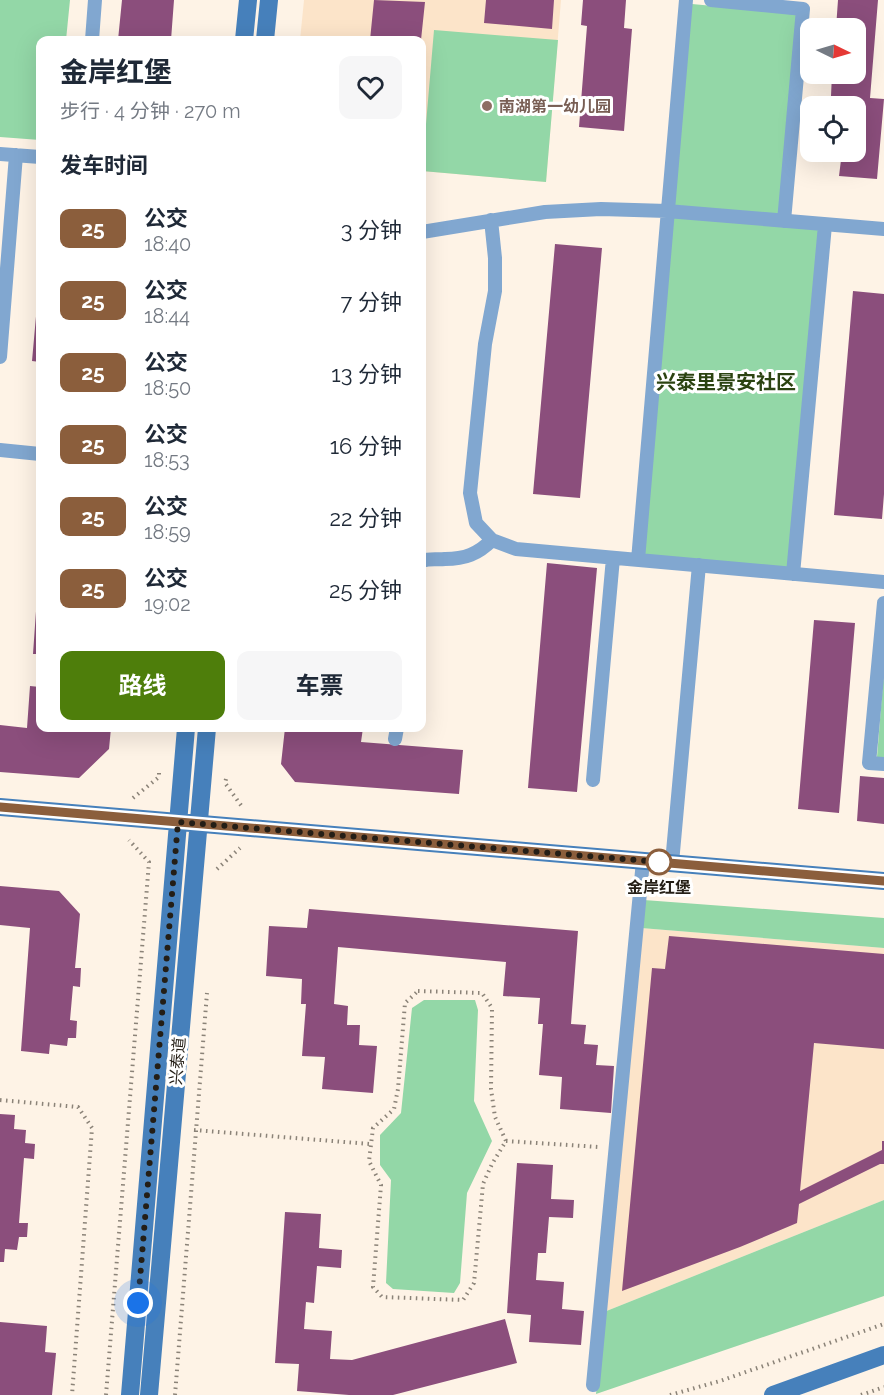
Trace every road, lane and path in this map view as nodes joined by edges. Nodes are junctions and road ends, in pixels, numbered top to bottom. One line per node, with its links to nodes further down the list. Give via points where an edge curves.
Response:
1 (95, 0): 6 (lane)
2 (248, 0): 7 (street)
3 (269, 0): 8 (street)
4 (686, 0): 12 (lane)
5 (711, 0): 14 (lane, via 803,9)
6 (92, 36)
7 (244, 36)
8 (265, 36)
9 (0, 154): 10 (lane)
10 (16, 155): 11 (lane); 18 (lane)
11 (36, 157)
12 (667, 211): 13 (lane, via 602,209); 14 (lane); 24 (lane)
13 (491, 220): 17 (lane); 21 (lane, via 495,291 484,344 470,493 476,523)
14 (784, 221): 15 (lane)
15 (825, 225): 16 (lane); 26 (lane)
16 (884, 229)
17 (426, 231)
18 (0, 357)
19 (0, 450): 20 (lane)
20 (36, 453)
21 (492, 540): 22 (lane, via 516,549); 23 (lane, via 467,557)
22 (613, 558): 24 (lane); 34 (lane)
23 (426, 559)
24 (638, 560): 25 (lane)
25 (699, 565): 26 (lane); 43 (lane)
26 (794, 574): 27 (lane)
27 (884, 582)
28 (884, 603): 31 (lane, via 869,763)
29 (186, 732): 38 (street, 兴泰道)
30 (207, 732): 39 (street, 兴泰道)
31 (884, 764)
32 (160, 767): 35 (path, via 159,777)
33 (226, 772): 37 (path, via 225,783)
34 (593, 780)
35 (134, 798)
36 (0, 807): 38 (street)
37 (243, 808)
38 (178, 822): 39 (street); 59 (street, 兴泰道)
39 (199, 824): 42 (street); 48 (street, 兴泰道)
40 (130, 840): 58 (path, via 149,862)
41 (240, 848): 44 (path, via 218,867)
42 (643, 861): 43 (street); 52 (lane)
43 (672, 863): 45 (street)
44 (217, 879)
45 (884, 881)
46 (208, 987): 49 (path)
47 (0, 1100): 57 (path, via 78,1107 92,1128)
48 (171, 1128): 49 (path); 60 (street, 兴泰道)
49 (196, 1130): 51 (path); 61 (path)
50 (506, 1141): 51 (path, via 495,1117 491,1089 492,1008 482,993 418,991 405,1003 394,1109 373,1128); 51 (path, via 483,1184 474,1283 463,1300 382,1297 373,1287 381,1185 369,1161); 52 (path)
51 (370, 1144)
52 (614, 1148): 55 (lane)
53 (884, 1324): 62 (path)
54 (884, 1355): 63 (street)
55 (593, 1385)
56 (884, 1387): 64 (path)
57 (72, 1395)
58 (106, 1395)
59 (130, 1395)
60 (149, 1395)
61 (175, 1395)
62 (670, 1395)
63 (773, 1395)
64 (861, 1395)

